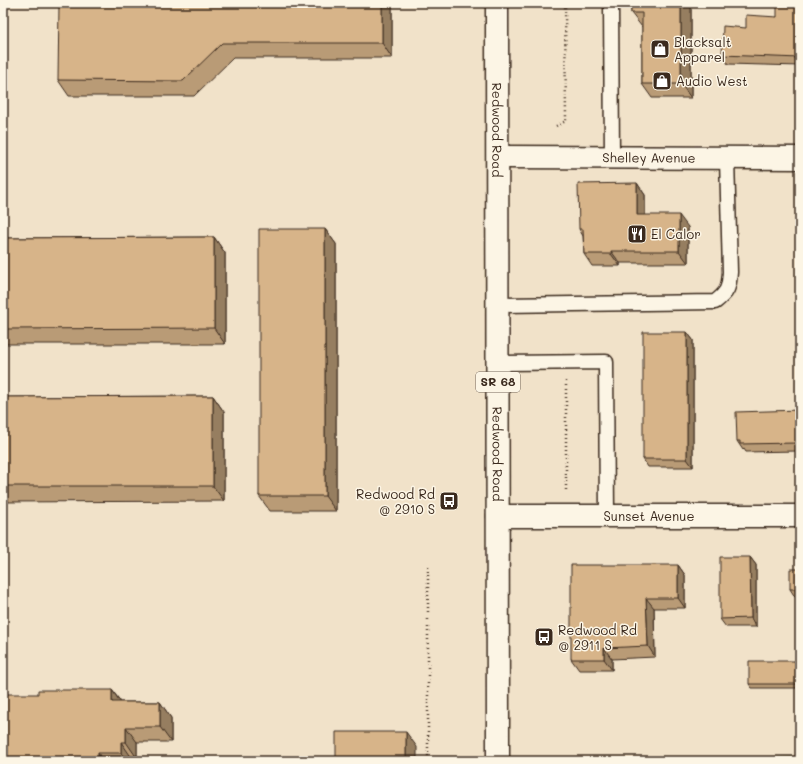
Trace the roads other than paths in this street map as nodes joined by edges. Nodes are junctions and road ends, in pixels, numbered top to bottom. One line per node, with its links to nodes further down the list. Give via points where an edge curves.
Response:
1 (497, 3): 3 (main road, Redwood Road / SR 68)
2 (611, 3): 4 (lane)
3 (498, 157): 4 (main road, Shelley Avenue); 7 (main road, Redwood Road / SR 68)
4 (612, 158): 5 (main road, Shelley Avenue)
5 (727, 158): 6 (main road, Shelley Avenue); 7 (lane, via 729,286 724,295 715,302)
6 (800, 158)
7 (498, 305): 8 (main road, Redwood Road / SR 68)
8 (498, 363): 9 (main road, Redwood Road / SR 68); 10 (lane, via 606,362)
9 (498, 516): 10 (main road, Sunset Avenue); 12 (main road, Redwood Road / SR 68)
10 (607, 516): 11 (main road, Sunset Avenue)
11 (800, 516)
12 (498, 761)

